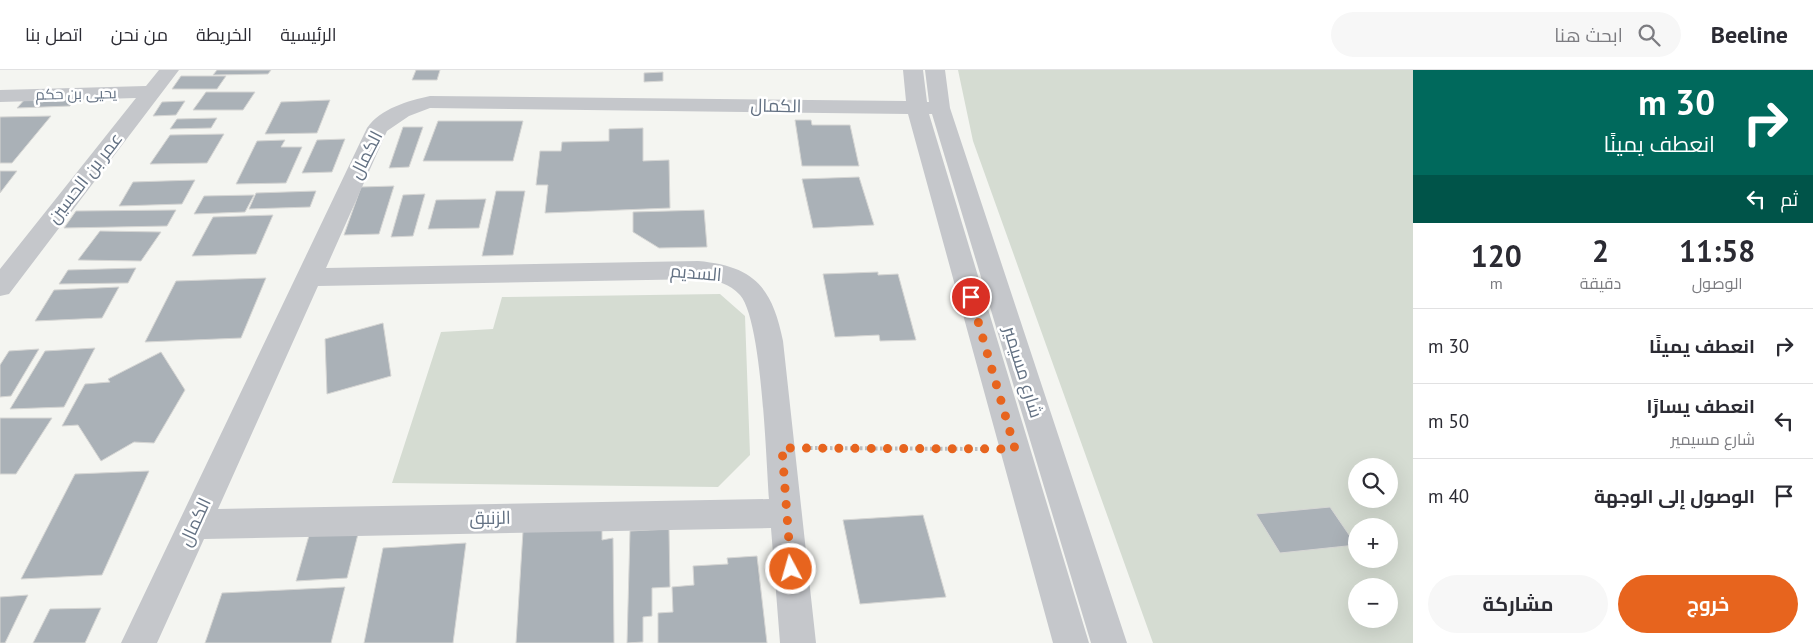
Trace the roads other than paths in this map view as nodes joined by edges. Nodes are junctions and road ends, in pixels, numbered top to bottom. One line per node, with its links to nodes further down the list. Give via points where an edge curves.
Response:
1 (169, 70): 4 (street, عمر بن الحسين)
2 (913, 70): 6 (street, شارع مسيمير)
3 (935, 70): 6 (street, شارع مسيمير)
4 (152, 92): 5 (street, يحيى بن حكم); 8 (street, عمر بن الحسين)
5 (0, 96)
6 (928, 108): 7 (street, الكمال, via 451,102 408,107 378,128); 9 (street, شارع مسيمير); 10 (street, شارع مسيمير)
7 (308, 277): 11 (street, السديم, via 698,270 729,275 754,292 766,316 782,448); 12 (street, الكمال)
8 (0, 287)
9 (1018, 457): 10 (street); 15 (street, شارع مسيمير)
10 (1054, 468): 16 (street, شارع مسيمير)
11 (785, 513): 12 (street, الزنبق); 14 (street, السديم)
12 (194, 524): 13 (street, الكمال)
13 (139, 643)
14 (798, 643)
15 (1071, 643)
16 (1109, 643)

